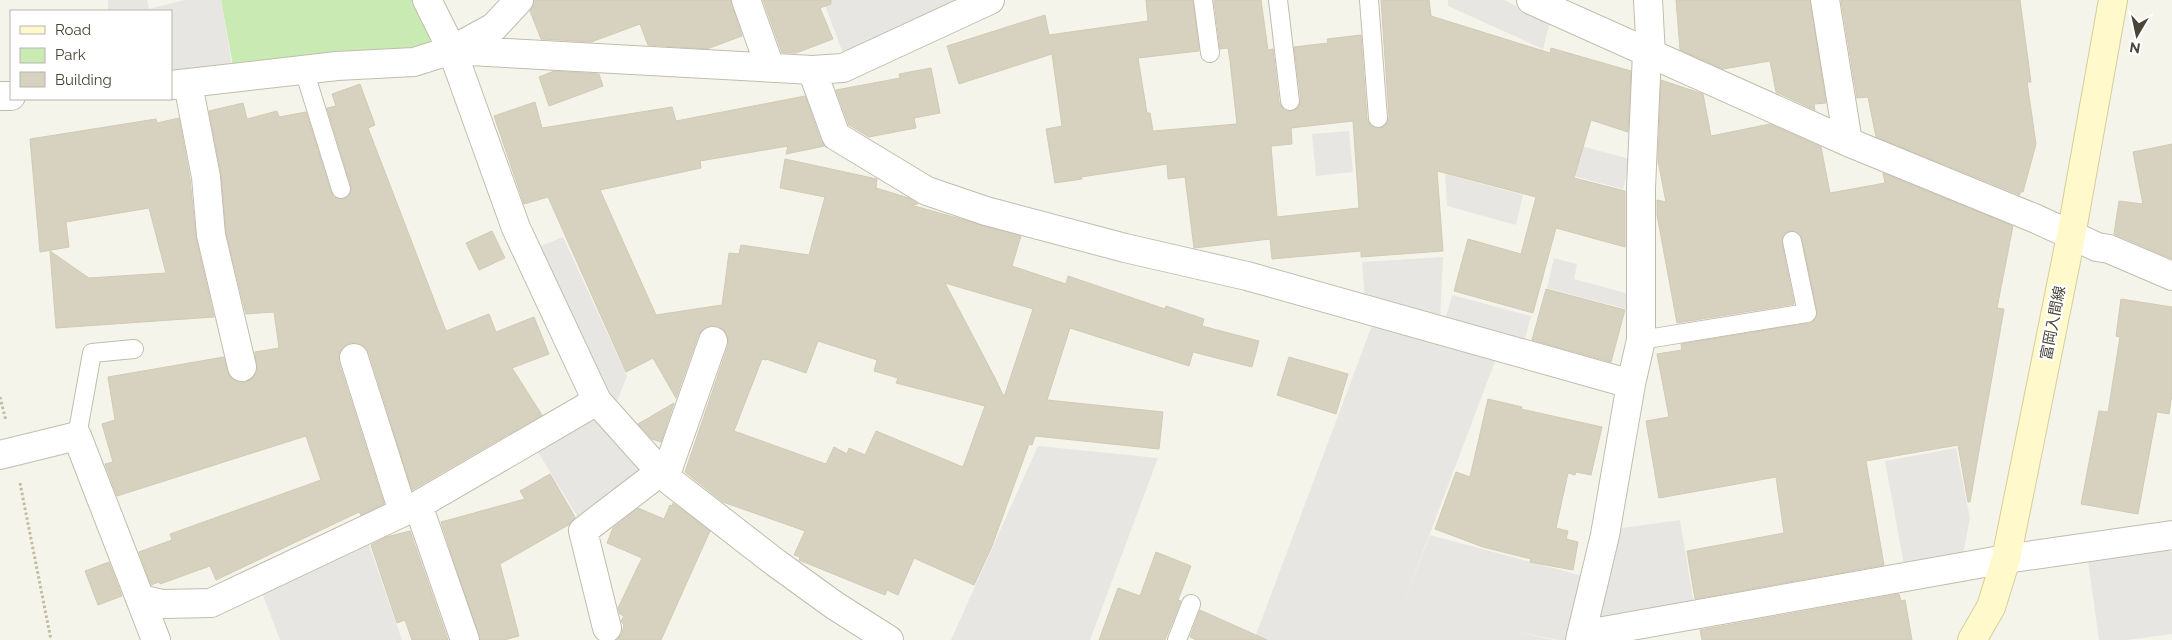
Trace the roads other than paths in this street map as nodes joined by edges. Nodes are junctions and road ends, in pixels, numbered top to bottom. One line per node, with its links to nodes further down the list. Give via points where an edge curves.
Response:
1 (427, 0): 12 (street)
2 (519, 0): 12 (street, via 494,27)
3 (746, 0): 15 (street)
4 (990, 0): 17 (street, via 843,68)
5 (1203, 0): 13 (lane)
6 (1278, 0): 19 (lane)
7 (1368, 0): 20 (lane)
8 (1531, 0): 14 (street)
9 (1648, 0): 14 (street)
10 (1825, 0): 21 (street)
11 (2114, 0): 23 (main road, 富岡入間線)
12 (452, 50): 15 (street); 16 (street, via 414,62); 32 (street, via 516,228)
13 (1210, 53)
14 (1649, 54): 21 (street); 26 (street, via 1641,188)
15 (770, 67): 17 (street)
16 (304, 70): 18 (street); 22 (lane)
17 (812, 70): 31 (street, via 836,136 927,191 986,212 1247,276)
18 (180, 85): 30 (street, via 206,177 211,235)
19 (1290, 101)
20 (1378, 118)
21 (1848, 142): 23 (street)
22 (341, 189)
23 (2071, 236): 25 (street); 38 (main road, 富岡入間線)
24 (1792, 241): 26 (lane, via 1807,313)
25 (2172, 276)
26 (1641, 340): 31 (street)
27 (713, 341): 35 (street)
28 (134, 349): 33 (lane, via 92,353)
29 (354, 358): 36 (street)
30 (242, 367)
31 (1631, 384): 42 (street, via 1605,535)
32 (597, 401): 35 (street); 36 (street)
33 (77, 436): 34 (street); 39 (street)
34 (7, 453)
35 (663, 475): 41 (street, via 583,531); 43 (street, via 769,558)
36 (411, 508): 39 (street, via 211,603 162,604); 45 (street)
37 (2172, 535): 38 (street)
38 (2006, 559): 42 (street); 47 (main road, 富岡入間線, via 1991,607)
39 (140, 599): 44 (street)
40 (1191, 604): 46 (lane)
41 (607, 628)
42 (1581, 637)
43 (885, 639)
44 (156, 640)
45 (465, 640)
46 (1177, 640)
47 (1972, 640)

